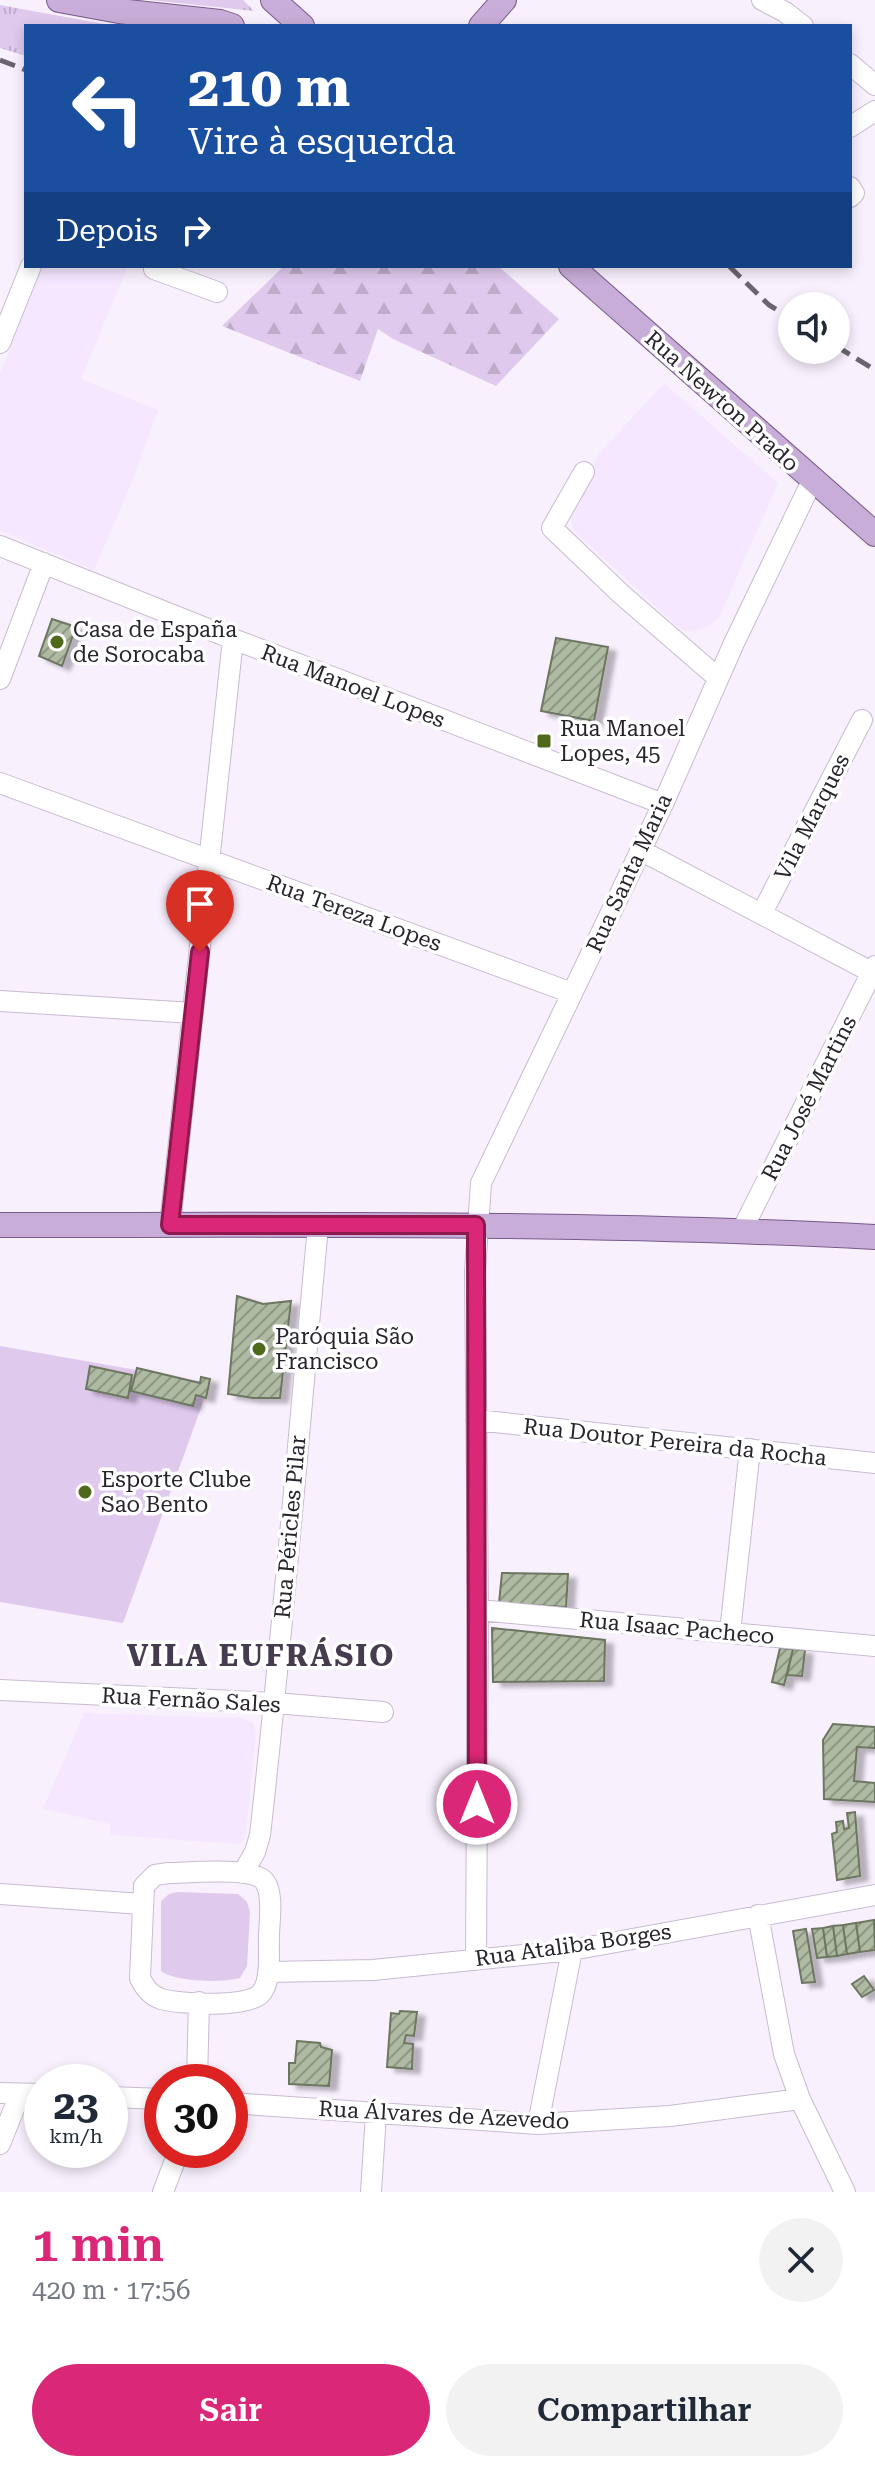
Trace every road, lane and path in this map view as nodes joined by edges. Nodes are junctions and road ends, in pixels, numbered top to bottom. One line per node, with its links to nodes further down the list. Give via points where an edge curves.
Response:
1 (59, 0): 5 (main road)
2 (273, 0): 7 (main road)
3 (504, 0): 8 (main road)
4 (762, 0): 9 (street)
5 (119, 12): 6 (main road)
6 (218, 24)
7 (300, 24)
8 (483, 24)
9 (800, 24)
10 (852, 66): 11 (street)
11 (875, 85)
12 (875, 111): 13 (street)
13 (852, 126)
14 (30, 268): 18 (street)
15 (573, 268): 20 (main road, Rua Newton Prado)
16 (154, 269): 17 (street)
17 (217, 292)
18 (0, 343)
19 (584, 472): 25 (street, via 552,528)
20 (812, 481): 21 (main road, Rua Newton Prado); 25 (street, Rua Santa Maria)
21 (875, 534)
22 (0, 546): 23 (street, Rua Manoel Lopes)
23 (44, 563): 24 (street, Rua Manoel Lopes); 26 (street)
24 (233, 639): 29 (street, Rua Manoel Lopes); 31 (street)
25 (718, 678): 29 (street, Rua Santa Maria)
26 (0, 679)
27 (862, 720): 32 (street, Vila Marques)
28 (0, 783): 31 (street, Rua Tereza Lopes)
29 (663, 804): 30 (street, Rua Santa Maria)
30 (640, 850): 32 (street); 34 (street, Rua Santa Maria)
31 (209, 861): 34 (street, Rua Tereza Lopes); 36 (street)
32 (762, 913): 33 (street)
33 (874, 971): 41 (street, Rua José Martins)
34 (572, 993): 39 (street, Rua Santa Maria, via 481,1183)
35 (0, 1001): 36 (street)
36 (193, 1013): 38 (street)
37 (0, 1225): 38 (main road)
38 (170, 1225): 40 (main road)
39 (476, 1225): 40 (main road); 41 (main road); 43 (street, Rua Santa Maria)
40 (318, 1226): 50 (street, Rua Péricles Pilar)
41 (742, 1230): 42 (main road)
42 (875, 1237)
43 (476, 1420): 44 (street, Rua Doutor Pereira da Rocha); 46 (street, Rua Santa Maria)
44 (750, 1449): 45 (street, Rua Doutor Pereira da Rocha); 47 (street)
45 (875, 1463)
46 (478, 1610): 47 (street, Rua Isaac Pacheco); 58 (street, Rua Santa Maria)
47 (730, 1632): 48 (street, Rua Isaac Pacheco)
48 (875, 1646)
49 (0, 1690): 50 (street, Rua Fernão Sales)
50 (275, 1703): 51 (street, Rua Fernão Sales); 52 (street, Rua Péricles Pilar, via 260,1835)
51 (383, 1712)
52 (243, 1873): 55 (street, via 155,1875 144,1886); 59 (street, via 257,1875 267,1884)
53 (0, 1894): 55 (street)
54 (875, 1895): 56 (street, Rua Ataliba Borges)
55 (142, 1904): 60 (street, via 140,1978 145,1990 161,1999)
56 (758, 1915): 57 (street, Rua Ataliba Borges); 63 (street, via 784,2054)
57 (572, 1950): 58 (street, Rua Ataliba Borges); 66 (street)
58 (476, 1960): 59 (street, Rua Ataliba Borges, via 373,1970)
59 (268, 1972): 60 (street, via 262,1992 250,2002)
60 (199, 2002): 61 (street)
61 (197, 2064)
62 (10, 2093): 67 (street)
63 (800, 2099): 66 (street, Rua Álvares de Azevedo, via 670,2116); 71 (street)
64 (248, 2104): 65 (street, Rua Álvares de Azevedo)
65 (376, 2114): 66 (street, Rua Álvares de Azevedo); 70 (street)
66 (538, 2124)
67 (0, 2144)
68 (172, 2168): 69 (street)
69 (163, 2192)
70 (371, 2192)
71 (845, 2192)

